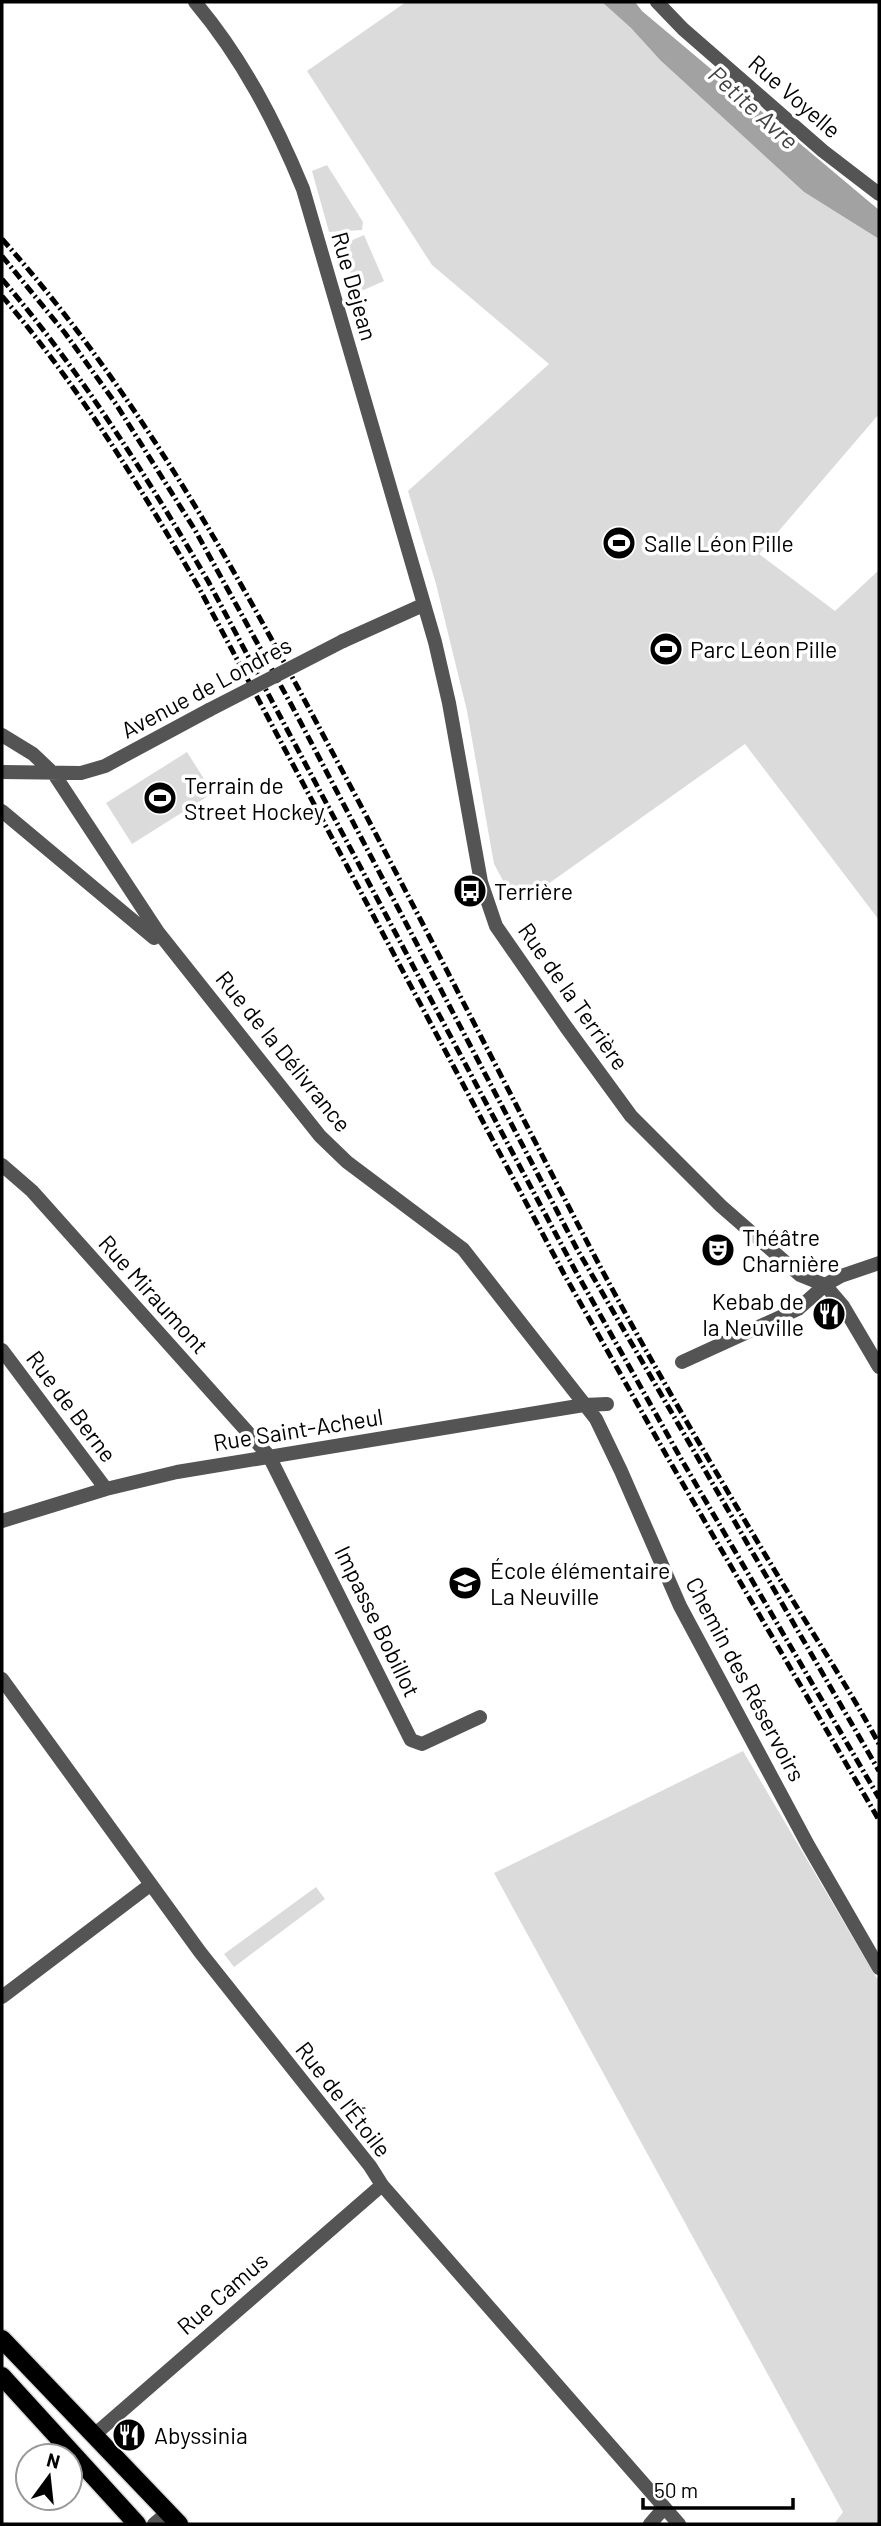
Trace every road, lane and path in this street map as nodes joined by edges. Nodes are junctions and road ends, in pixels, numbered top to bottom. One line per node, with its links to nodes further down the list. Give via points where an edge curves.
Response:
1 (195, 2): 4 (street, Rue Dejean, via 252,82 303,189)
2 (657, 2): 3 (street, Rue Voyelle, via 823,151)
3 (879, 194)
4 (423, 606): 7 (street, Avenue de Londres, bridge, via 343,641 104,766); 12 (street, Rue de la Terrière, via 449,703 481,882 496,926 631,1115 730,1214 800,1275)
5 (2, 735): 7 (street, Rue de la Délivrance)
6 (2, 772): 7 (street, Avenue de Londres)
7 (54, 774): 9 (street, Rue de la Délivrance)
8 (2, 811): 9 (street, via 154,938)
9 (158, 932): 17 (street, Rue de la Délivrance, via 320,1136 347,1162 463,1249)
10 (2, 1165): 18 (street, Rue Miraumont, via 32,1191)
11 (879, 1263): 12 (street)
12 (825, 1285): 14 (street, via 798,1309); 15 (street)
13 (2, 1350): 19 (street, Rue de Berne)
14 (682, 1362)
15 (879, 1367)
16 (607, 1404): 17 (street, Rue Saint-Acheul)
17 (584, 1405): 18 (street, Rue Saint-Acheul); 24 (street, Chemin des Réservoirs, via 596,1419 621,1471 680,1606)
18 (269, 1456): 19 (street, Rue Saint-Acheul); 22 (street, Impasse Bobillot, via 411,1740 422,1744)
19 (106, 1489): 20 (street, Rue Saint-Acheul)
20 (2, 1521)
21 (2, 1679): 23 (street, Rue de l'Étoile)
22 (480, 1717)
23 (150, 1885): 25 (street); 26 (street, Rue de l'Étoile)
24 (879, 1968)
25 (2, 1997)
26 (382, 2185): 29 (street, Rue Camus); 30 (street, Rue de l'Étoile)
27 (2, 2339): 29 (main road)
28 (2, 2376): 32 (main road)
29 (93, 2435): 31 (main road)
30 (664, 2508): 33 (street); 34 (street, Rue de l'Étoile)
31 (166, 2520)
32 (137, 2524)
33 (650, 2524)
34 (679, 2524)

